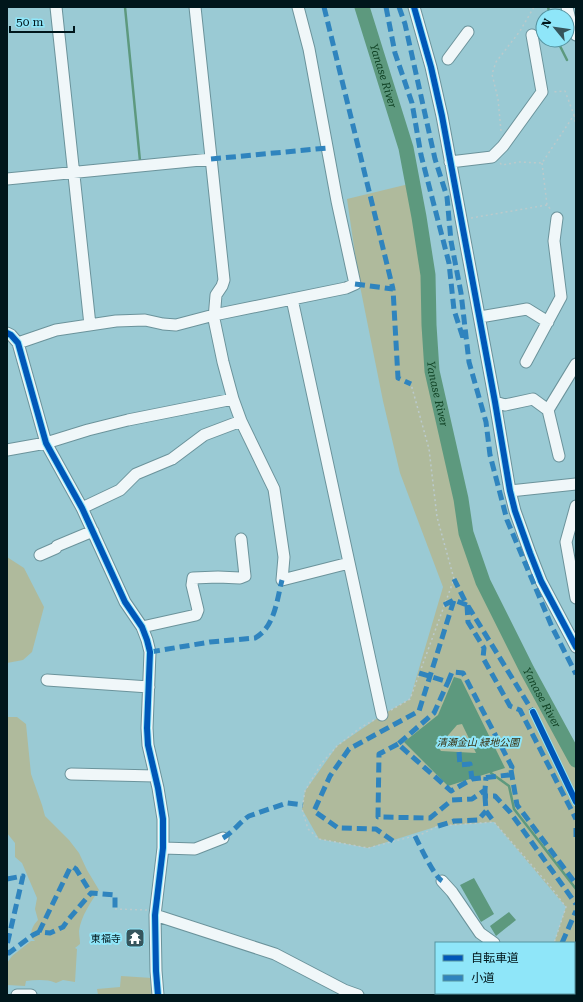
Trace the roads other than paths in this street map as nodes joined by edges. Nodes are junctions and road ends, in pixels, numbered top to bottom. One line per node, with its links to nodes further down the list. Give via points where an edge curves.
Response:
1 (56, 7): 12 (street)
2 (195, 7): 10 (street)
3 (298, 7): 15 (street, via 309,49 355,284)
4 (414, 7): 11 (street, via 431,67)
5 (567, 7): 8 (street)
6 (468, 32): 9 (street)
7 (532, 35): 11 (street, via 542,92 492,157)
8 (576, 35)
9 (448, 59)
10 (211, 159): 12 (street); 16 (street, via 224,280 216,295)
11 (450, 162): 17 (street)
12 (74, 173): 13 (street); 19 (street)
13 (7, 179)
14 (557, 218): 18 (street, via 554,242 562,297)
15 (292, 299): 16 (street); 38 (street)
16 (214, 315): 19 (street, via 176,325 145,320); 24 (street)
17 (480, 317): 18 (street, via 527,308); 25 (street)
18 (548, 322): 22 (street)
19 (90, 325): 21 (street, via 56,330)
20 (7, 332): 21 (street)
21 (18, 343): 28 (street)
22 (526, 362)
23 (576, 364): 26 (street)
24 (233, 399): 27 (street); 28 (street, via 128,420)
25 (496, 402): 26 (street, via 505,406 533,399); 32 (street)
26 (548, 410): 30 (street)
27 (241, 421): 34 (street, via 204,434 172,459 136,474 120,490); 38 (street, via 274,489 284,557 282,580)
28 (46, 444): 29 (street); 34 (street)
29 (7, 450)
30 (559, 456)
31 (576, 484): 32 (street)
32 (510, 491): 41 (street, via 541,581)
33 (576, 506): 39 (street, via 566,542)
34 (82, 508): 35 (street)
35 (93, 531): 37 (street); 40 (street, via 125,602)
36 (241, 539): 40 (street, via 245,576 193,578 192,585 198,610 196,614)
37 (40, 555)
38 (348, 563): 45 (street)
39 (576, 598)
40 (142, 627): 44 (street, via 150,652)
41 (571, 628): 42 (street)
42 (576, 647)
43 (47, 680): 44 (street)
44 (149, 687): 47 (street, via 148,745)
45 (382, 715)
46 (71, 774): 47 (street)
47 (155, 776): 49 (street, via 163,819)
48 (223, 838): 49 (street, via 195,850)
49 (163, 848): 51 (street)
50 (442, 881): 52 (street, via 480,933)
51 (155, 912): 55 (street); 56 (street, via 274,954)
52 (493, 942)
53 (17, 995): 54 (street)
54 (30, 995)
55 (158, 995)
56 (358, 995)

